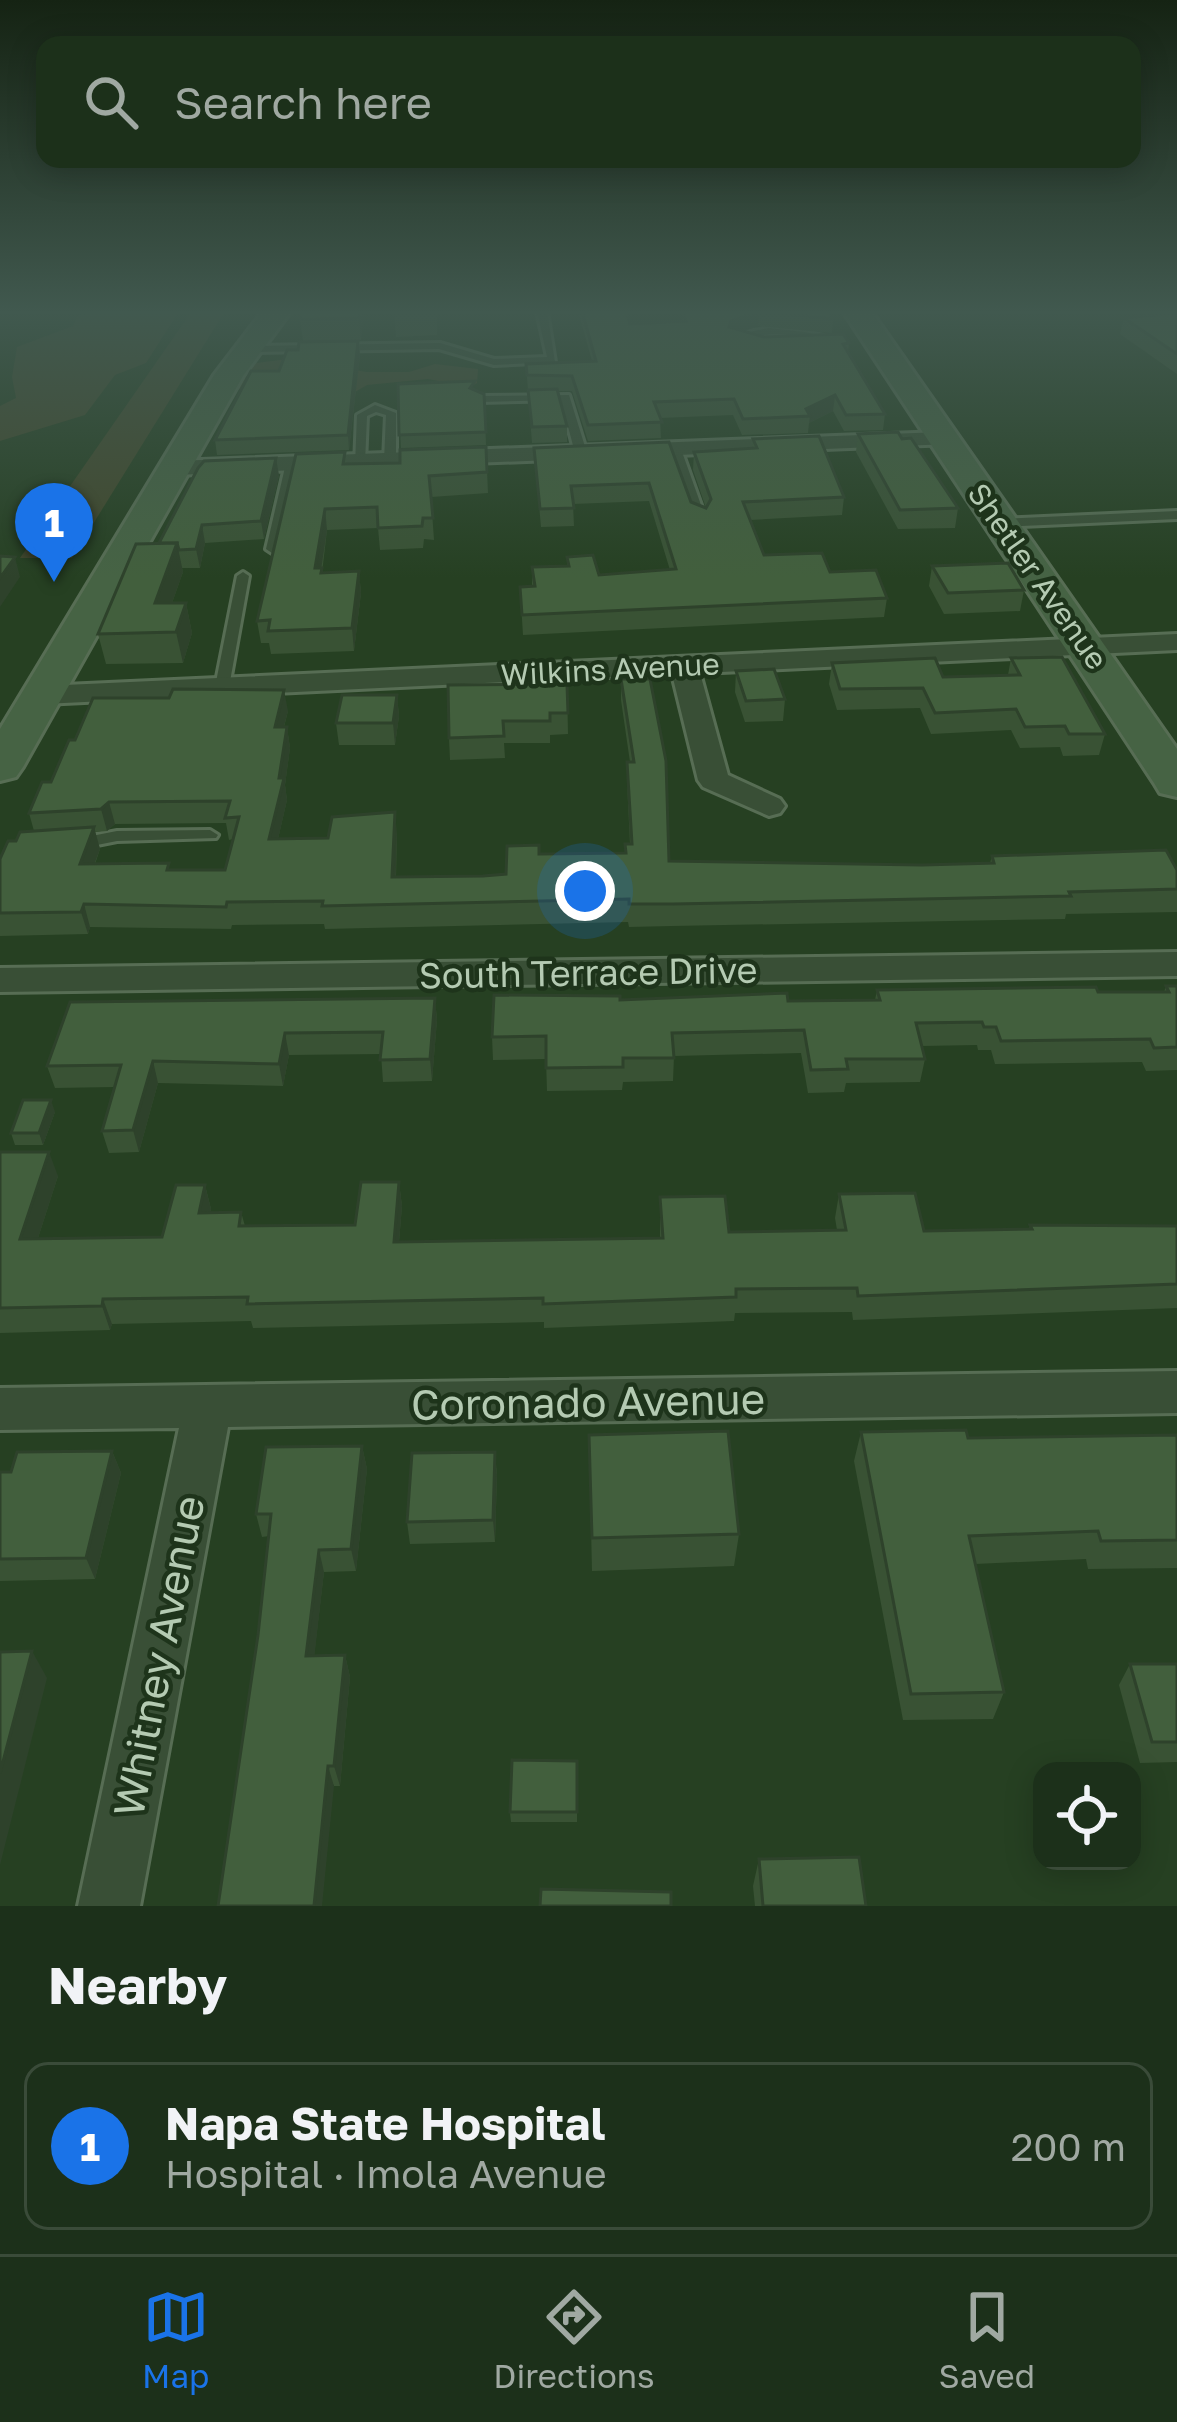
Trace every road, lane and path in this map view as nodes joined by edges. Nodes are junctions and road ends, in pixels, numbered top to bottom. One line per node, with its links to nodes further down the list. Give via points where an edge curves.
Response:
1 (216, 400): 10 (street)
2 (566, 400): 6 (lane)
3 (912, 400): 4 (street, Shetler Avenue)
4 (942, 440): 5 (street); 13 (street, Shetler Avenue)
5 (675, 449): 6 (street); 12 (lane)
6 (581, 453): 7 (street)
7 (390, 461): 8 (street); 8 (lane, via 391,413 375,408 362,415)
8 (359, 463): 9 (street)
9 (290, 465): 10 (street); 14 (lane)
10 (174, 468): 20 (street)
11 (1177, 515): 13 (lane)
12 (700, 519)
13 (1001, 523): 17 (street, Shetler Avenue)
14 (272, 549)
15 (243, 576): 19 (lane)
16 (1177, 642): 17 (street, Wilkins Avenue)
17 (1088, 646): 18 (street, Wilkins Avenue); 22 (street, Shetler Avenue)
18 (684, 666): 19 (street, Wilkins Avenue); 23 (street, via 714,780)
19 (222, 687): 20 (street, Wilkins Avenue)
20 (43, 695): 21 (street)
21 (0, 767)
22 (1177, 783)
23 (769, 806)
24 (210, 835): 25 (lane)
25 (46, 846)
26 (1177, 964): 27 (street, South Terrace Drive)
27 (0, 980)
28 (1177, 1392): 29 (street, Coronado Avenue)
29 (208, 1406): 30 (street, Coronado Avenue); 31 (street, Whitney Avenue)
30 (0, 1409)
31 (109, 1906)

